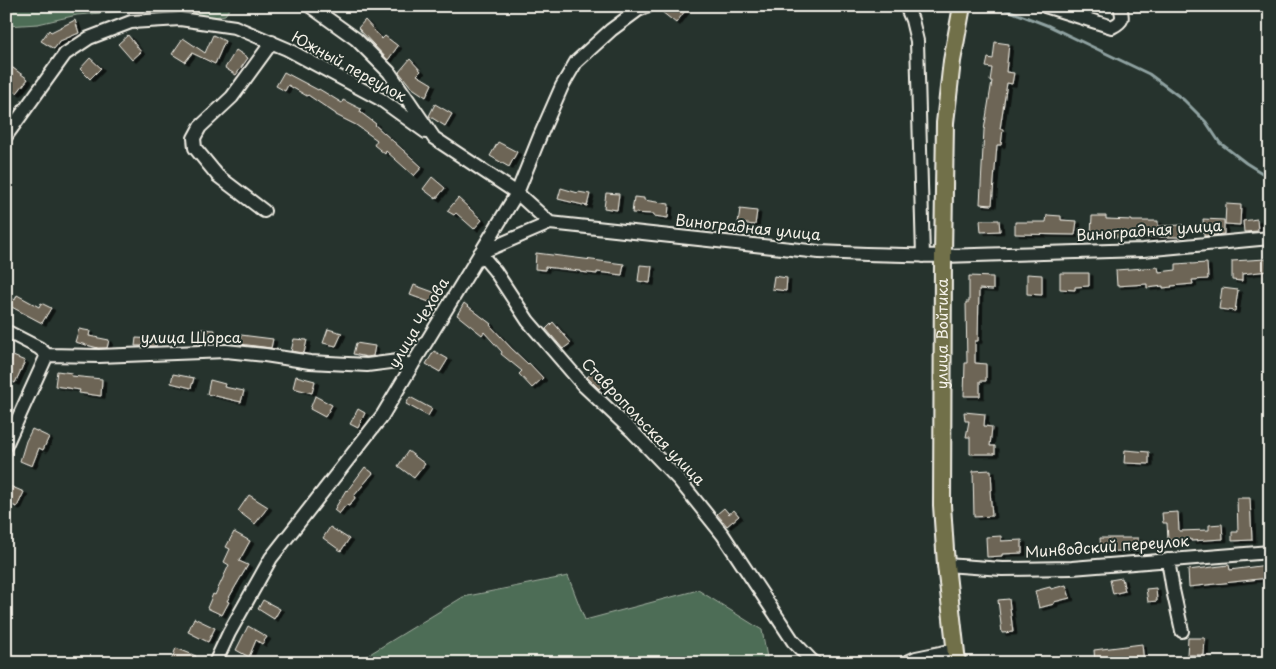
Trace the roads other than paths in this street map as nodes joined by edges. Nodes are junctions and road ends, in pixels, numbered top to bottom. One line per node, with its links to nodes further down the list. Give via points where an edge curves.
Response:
1 (310, 6): 9 (street, via 356,39 389,72)
2 (648, 6): 10 (street, улица Чехова, via 611,30 576,62 558,94)
3 (906, 6): 15 (street, via 917,41)
4 (962, 6): 16 (main road, улица Войтика, via 945,123)
5 (1045, 6): 6 (street, via 1112,27 1119,24 1122,17)
6 (1120, 6)
7 (272, 42): 8 (street, Южный переулок, via 235,27 180,19 131,22 89,38 65,54); 9 (street, Южный переулок, via 380,99); 11 (street, Южный переулок, via 232,96 200,127 194,138 195,148 218,176)
8 (6, 136)
9 (434, 138): 10 (street)
10 (517, 192): 12 (street); 14 (street, улица Чехова)
11 (264, 211)
12 (550, 223): 14 (street); 15 (street, Виноградная улица, via 819,252)
13 (1270, 238): 16 (street, Виноградная улица, via 1143,250)
14 (480, 253): 19 (street, улица Чехова); 27 (street, Ставропольская улица, via 528,321 584,386 685,486 723,534 793,641)
15 (923, 256): 16 (street, Виноградная улица)
16 (943, 256): 23 (main road, улица Войтика, via 942,488)
17 (6, 331): 18 (street)
18 (47, 355): 19 (street, улица Щорса, via 226,352 367,366 398,361); 20 (street)
19 (412, 366): 26 (street, улица Чехова, via 382,416 271,558)
20 (6, 445)
21 (1270, 552): 22 (street, Минводский переулок)
22 (1168, 560): 23 (street, Минводский переулок, via 1072,568 1002,569); 24 (street)
23 (946, 565): 25 (main road, улица Войтика)
24 (1182, 631)
25 (956, 656): 28 (street, via 916,658)
26 (215, 663)
27 (815, 663)
28 (905, 663)

